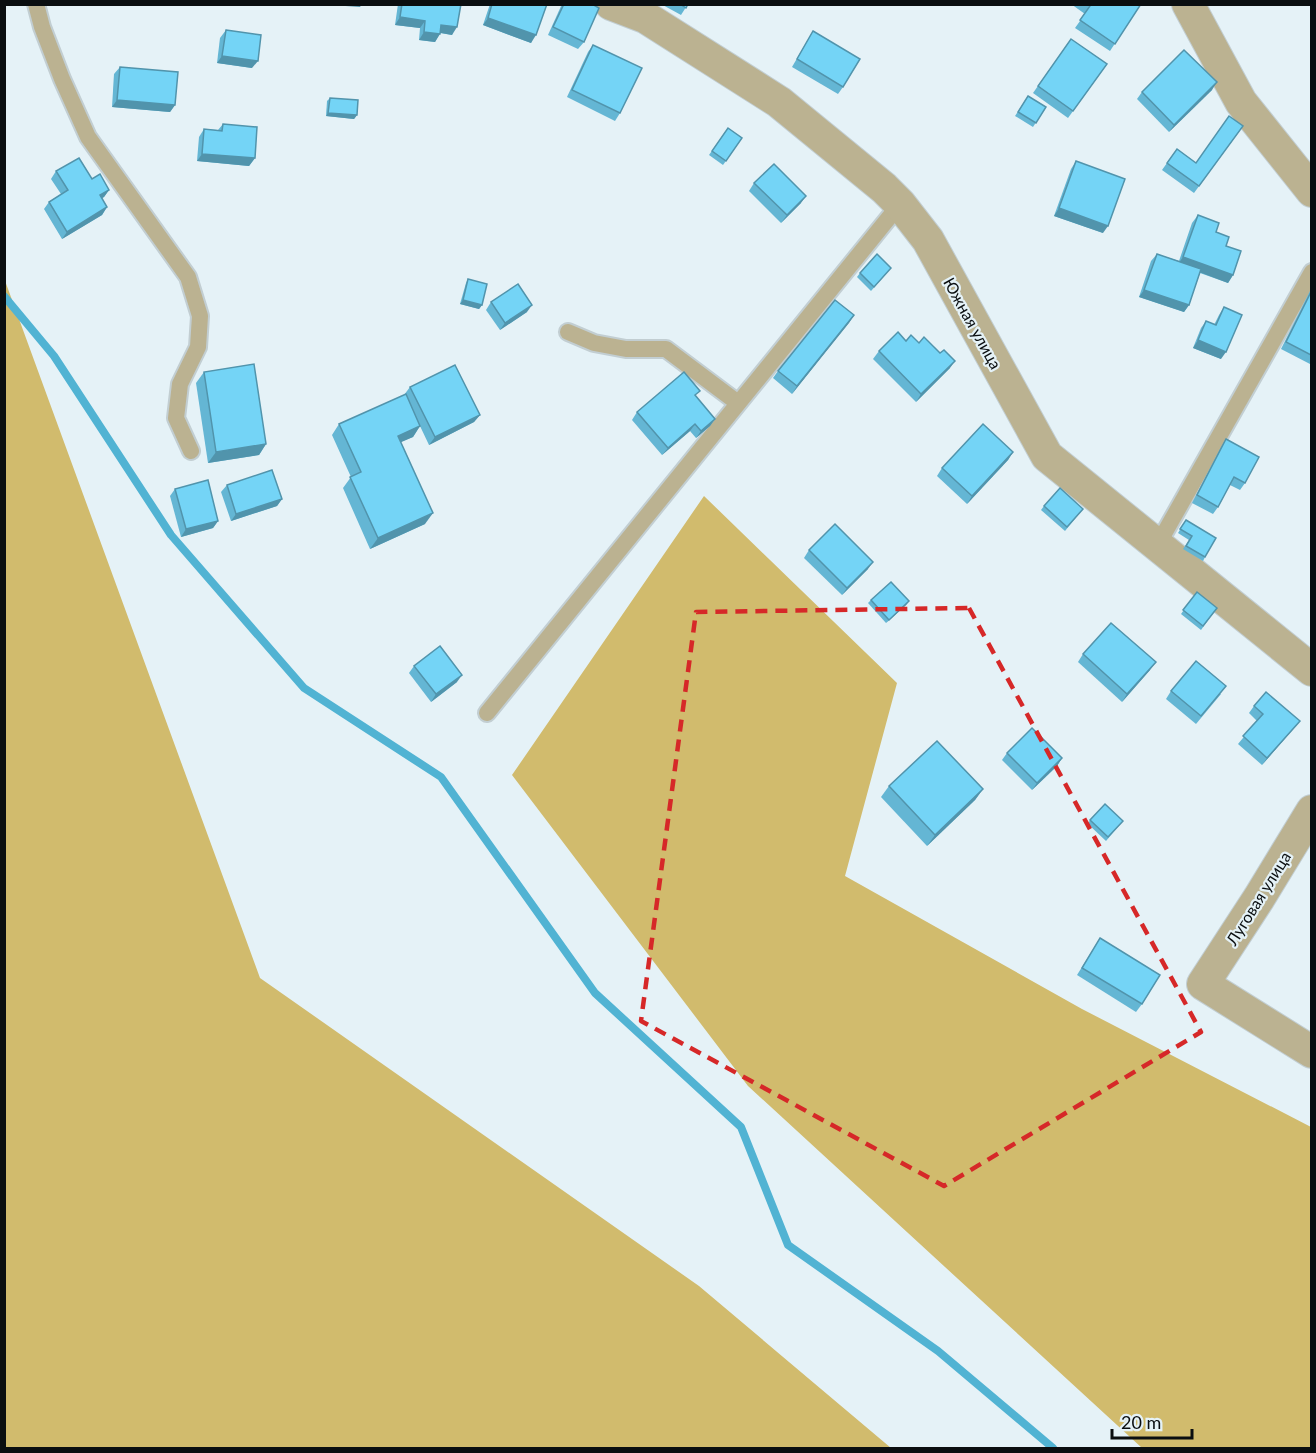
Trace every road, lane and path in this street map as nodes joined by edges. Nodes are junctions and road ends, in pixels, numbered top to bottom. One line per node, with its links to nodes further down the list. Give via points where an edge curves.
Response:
1 (36, 4): 9 (lane, via 62,79 88,137 188,277 200,316 198,346 180,384 176,418)
2 (611, 4): 5 (street, Южная улица, via 645,17 779,102)
3 (1188, 4): 4 (street, via 1241,102)
4 (1311, 191)
5 (900, 204): 8 (lane); 10 (street, Южная улица, via 928,240 1047,456)
6 (1311, 272): 10 (lane)
7 (568, 332): 8 (lane, via 594,343 626,349 666,349)
8 (738, 403): 12 (lane)
9 (191, 452)
10 (1157, 546): 11 (street, Южная улица)
11 (1311, 670)
12 (487, 713)
13 (1311, 811): 14 (street, Луговая улица, via 1203,984)
14 (1311, 1052)

